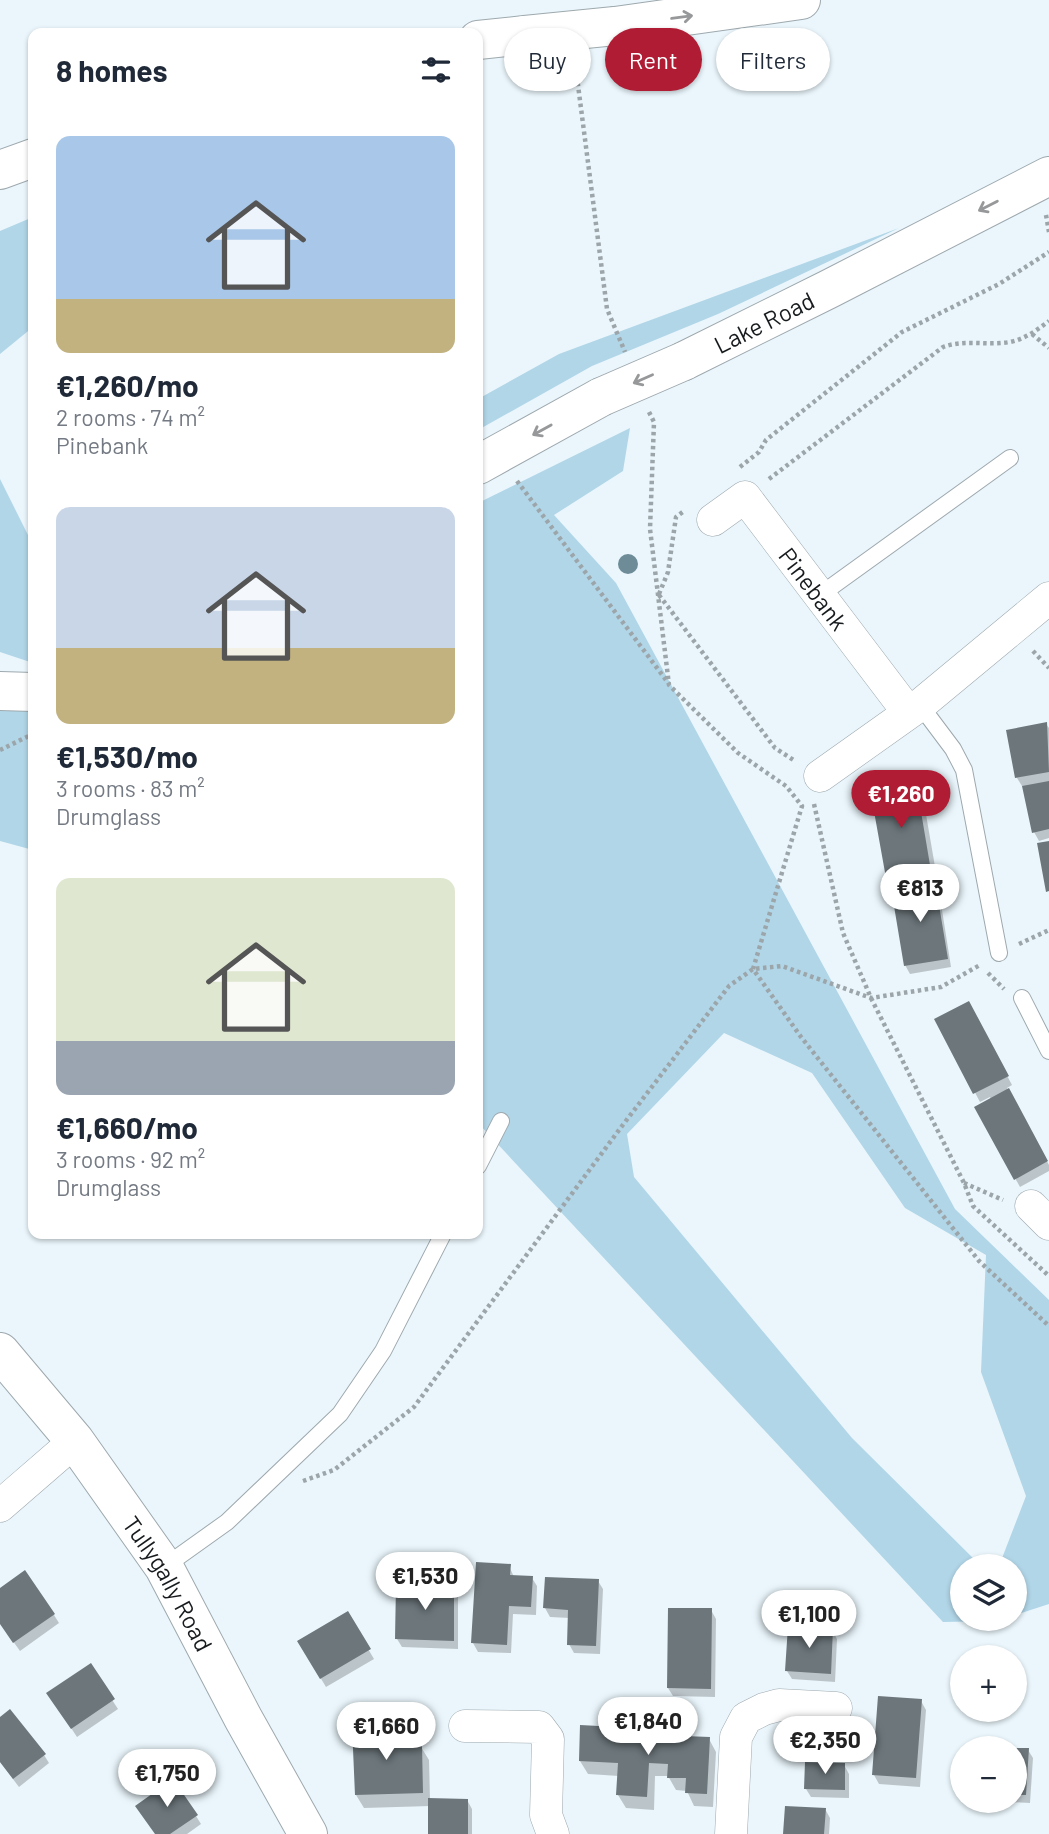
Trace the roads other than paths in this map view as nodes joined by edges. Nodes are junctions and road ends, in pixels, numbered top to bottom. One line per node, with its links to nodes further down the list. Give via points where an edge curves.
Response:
1 (801, 0): 2 (main road, one-way to 1, bridge)
2 (483, 39)
3 (28, 160): 4 (main road)
4 (0, 170)
5 (1049, 176): 7 (main road, Lake Road, one-way to 7, bridge, via 830,289 601,397)
6 (1010, 458): 9 (lane)
7 (488, 459)
8 (700, 514): 9 (street, Pinebank, via 738,486)
9 (820, 594): 13 (street, Pinebank)
10 (1049, 598): 13 (street)
11 (0, 691): 12 (main road)
12 (28, 692)
13 (914, 708): 14 (street); 15 (lane, via 953,749 964,770)
14 (817, 789)
15 (999, 953)
16 (1022, 998): 17 (lane)
17 (1049, 1051)
18 (500, 1121): 19 (lane)
19 (483, 1156)
20 (440, 1239): 24 (lane, via 383,1351 340,1414 227,1522)
21 (0, 1352): 22 (main road, Tullygally Road)
22 (75, 1441): 23 (street); 24 (main road, Tullygally Road)
23 (0, 1506)
24 (164, 1567): 27 (main road, Tullygally Road)
25 (836, 1708): 29 (street, via 779,1705 746,1718 736,1737)
26 (465, 1726): 28 (street, via 539,1727 548,1739 545,1815)
27 (308, 1834)
28 (553, 1834)
29 (732, 1834)

